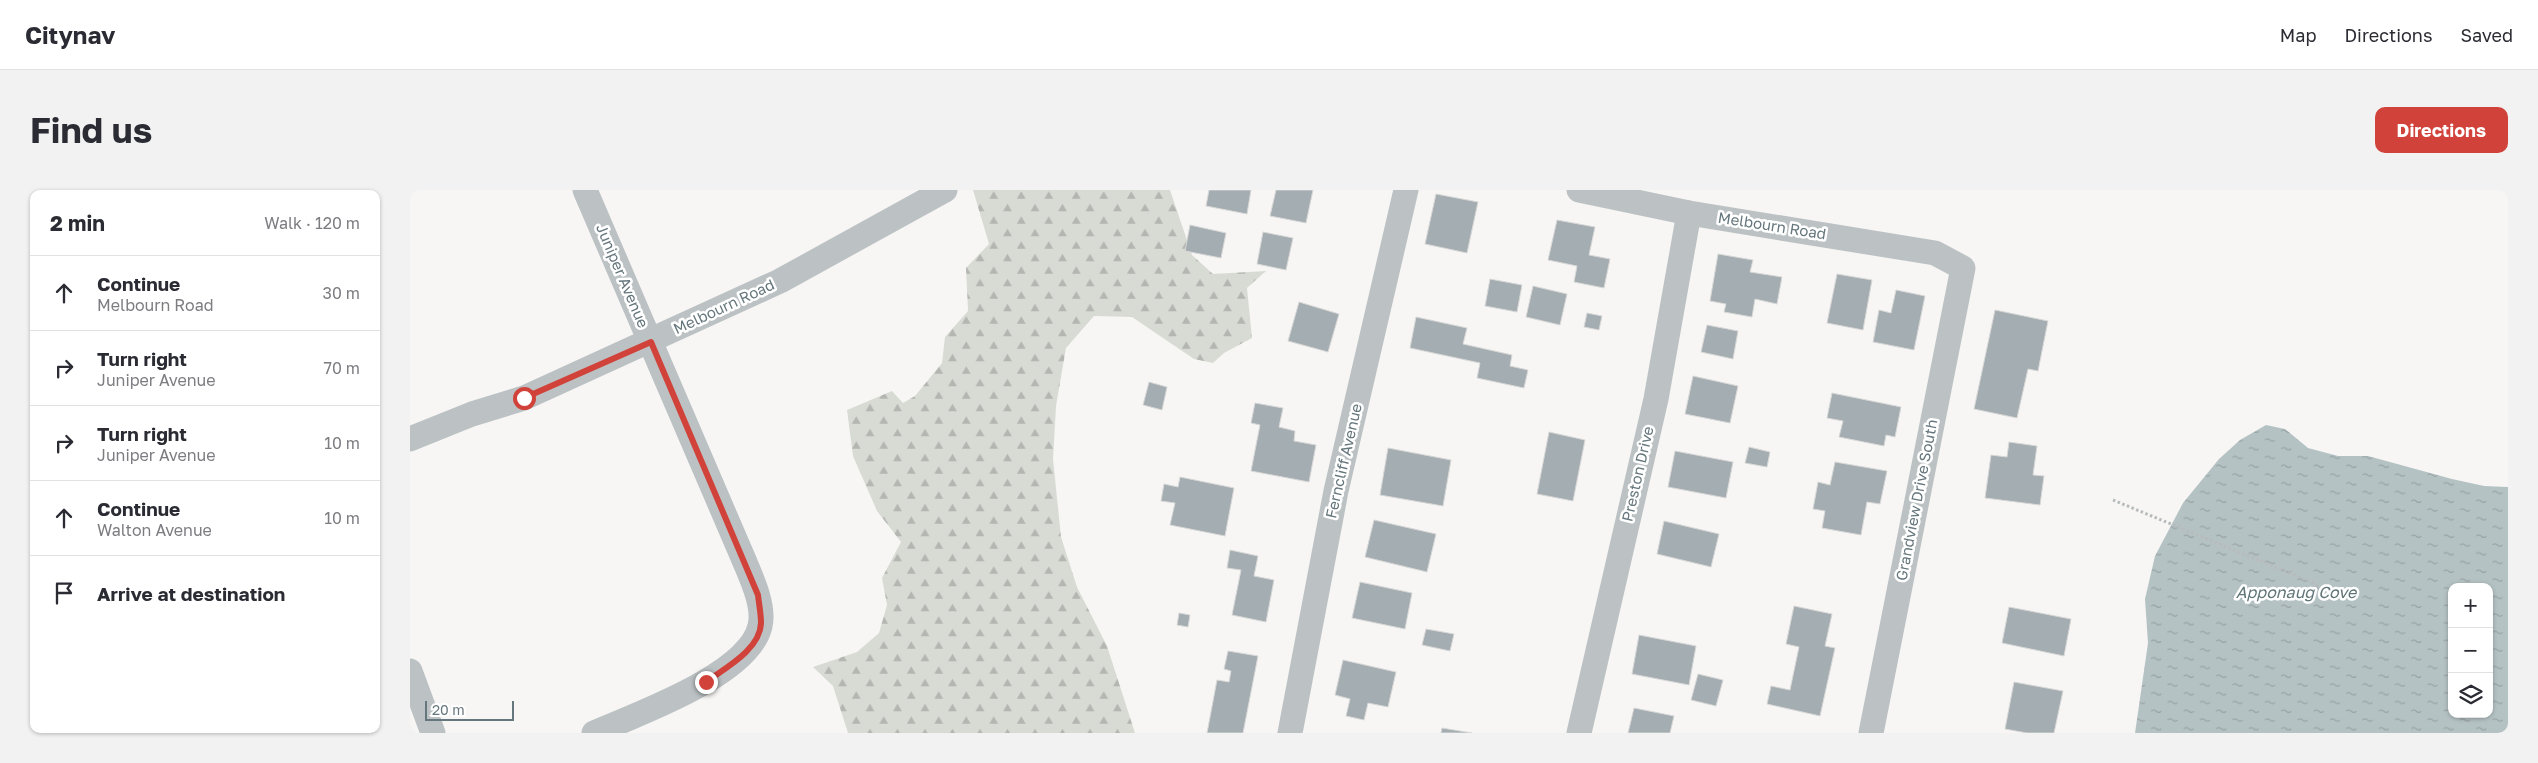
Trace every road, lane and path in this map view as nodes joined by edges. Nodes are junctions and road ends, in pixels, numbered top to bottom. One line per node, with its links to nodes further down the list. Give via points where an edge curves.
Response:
1 (585, 190): 7 (street, Juniper Avenue)
2 (946, 190): 7 (street, Melbourn Road, via 780,282)
3 (1406, 190): 14 (street, Ferncliff Avenue, via 1336,491)
4 (1579, 190): 5 (street, Melbourn Road)
5 (1689, 213): 6 (street, Melbourn Road, via 1936,252); 15 (street, Preston Drive, via 1656,399)
6 (1963, 268): 16 (street, Grandview Drive South)
7 (651, 342): 8 (street, Melbourn Road, via 524,398 472,414); 13 (street, Juniper Avenue, via 758,595 761,624 754,642 734,662 706,682)
8 (410, 439)
9 (2113, 500): 10 (path)
10 (2333, 592)
11 (410, 671): 12 (street)
12 (433, 733)
13 (594, 733)
14 (1290, 733)
15 (1579, 733)
16 (1871, 733)

